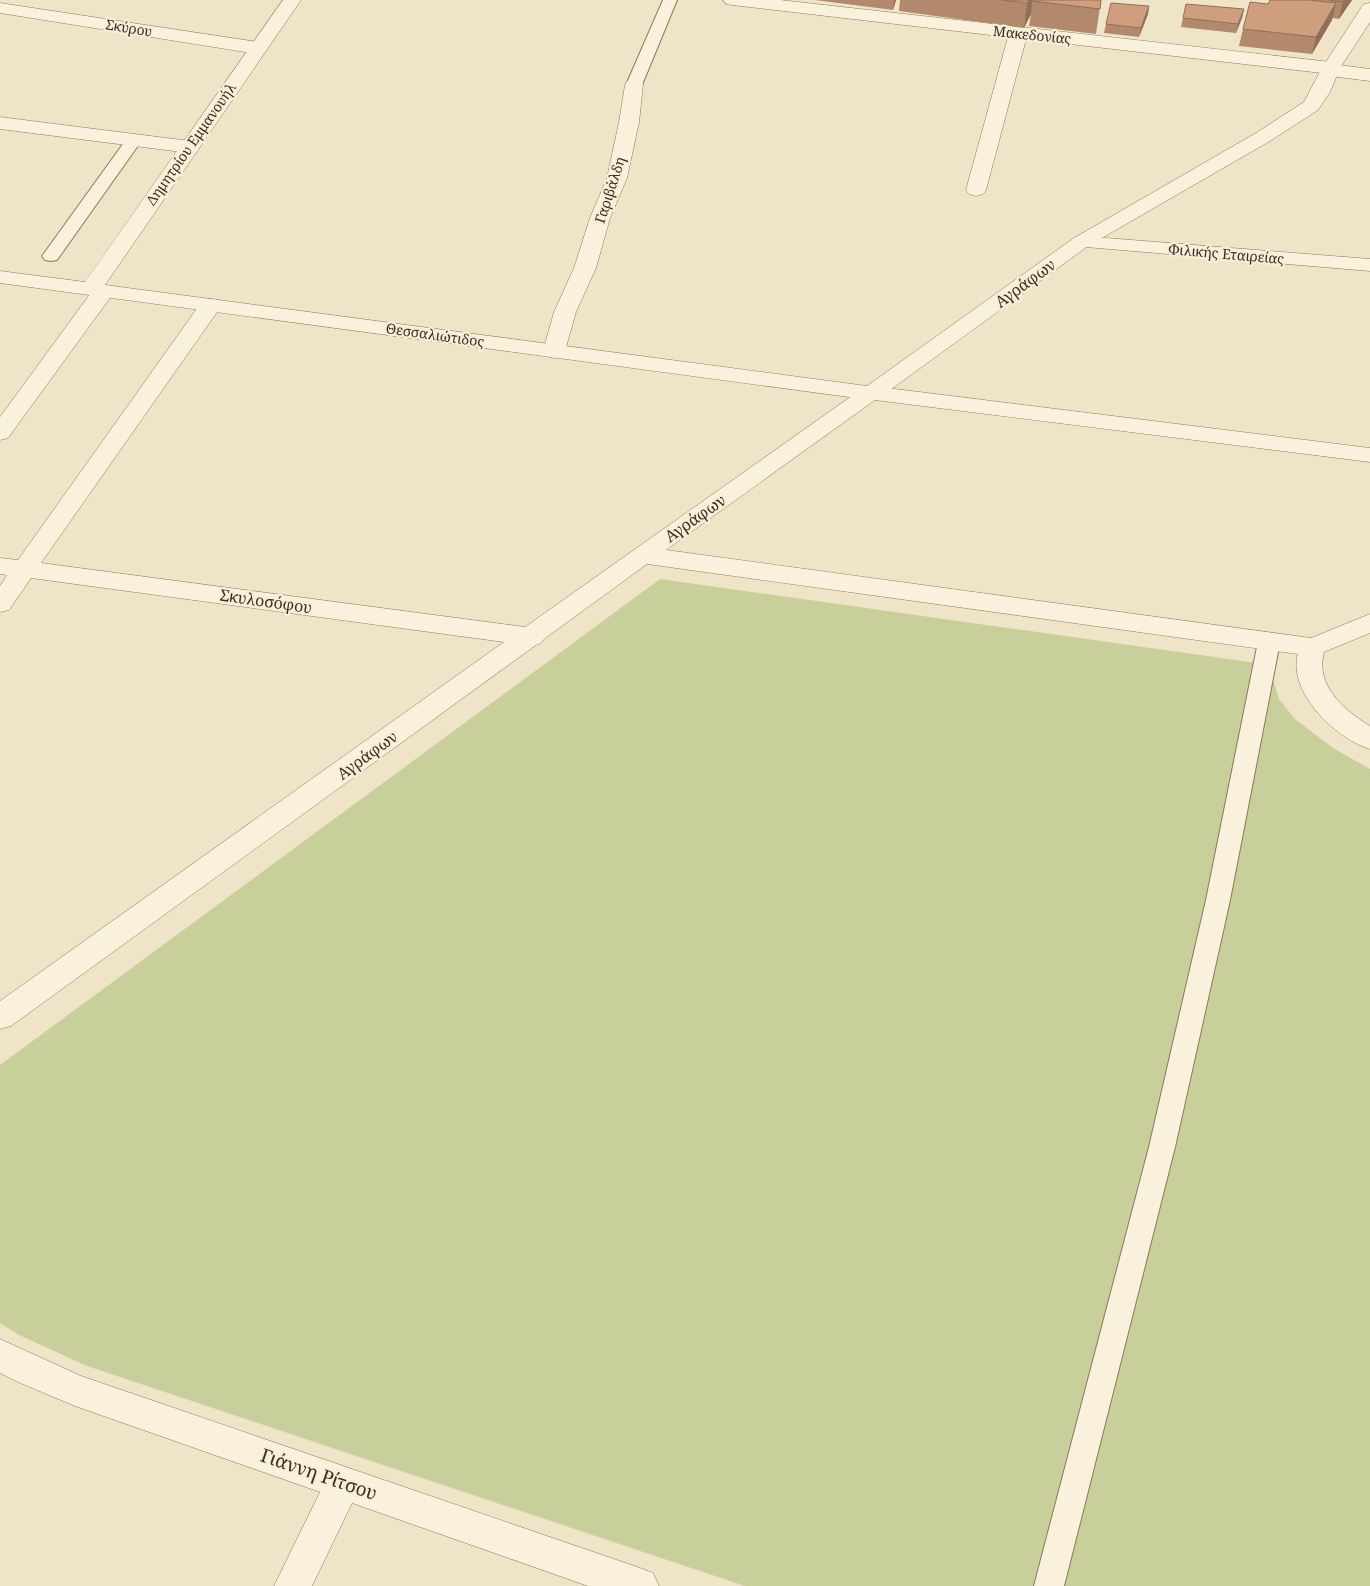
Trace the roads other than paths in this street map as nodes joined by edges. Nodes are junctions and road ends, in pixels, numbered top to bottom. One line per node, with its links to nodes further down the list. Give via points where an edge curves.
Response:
1 (292, 0): 7 (street, Δημητρίου Εμμανουήλ)
2 (670, 0): 10 (lane, Γαριβάλδη)
3 (732, 0): 6 (street, Μακεδονίας)
4 (0, 8): 7 (street, Σκύρου)
5 (1370, 8): 8 (street, Αγράφων)
6 (1018, 33): 8 (street, Μακεδονίας); 14 (street)
7 (258, 48): 13 (street, Δημητρίου Εμμανουήλ)
8 (1331, 69): 9 (street, Μακεδονίας); 15 (street, Αγράφων, via 1311,106 1300,114)
9 (1370, 75)
10 (634, 85): 21 (street, Γαριβάλδη, via 617,178 600,218 585,268 565,312)
11 (0, 122): 12 (street)
12 (134, 140): 13 (street); 16 (lane)
13 (190, 147): 19 (street, Δημητρίου Εμμανουήλ)
14 (976, 190)
15 (1081, 242): 17 (street, Φιλικής Εταιρείας); 22 (street, Αγράφων)
16 (51, 256)
17 (1370, 265)
18 (0, 277): 19 (street, Θεσσαλιώτιδος)
19 (97, 290): 20 (street, Θεσσαλιώτιδος); 23 (street, Δημητρίου Εμμανουήλ)
20 (210, 305): 21 (street, Θεσσαλιώτιδος); 26 (street)
21 (554, 351): 22 (street, Θεσσαλιώτιδος)
22 (871, 393): 24 (street, Θεσσαλιώτιδος); 25 (street, Αγράφων)
23 (0, 433)
24 (1370, 455)
25 (642, 555): 29 (street, Αγράφων); 30 (street)
26 (12, 568): 27 (street); 29 (street, Σκυλοσόφου)
27 (0, 604)
28 (1370, 623): 31 (street)
29 (532, 637): 33 (street, Αγράφων)
30 (1270, 642): 31 (street); 38 (lane, via 1218,900 1164,1137)
31 (1313, 647): 32 (street, via 1308,672 1316,691 1339,719)
32 (1370, 739)
33 (0, 1017)
34 (0, 1355): 35 (street, Γιάννη Ρίτσου, via 75,1390)
35 (344, 1482): 36 (street); 37 (street, Γιάννη Ρίτσου)
36 (293, 1586)
37 (640, 1586)
38 (1049, 1586)

